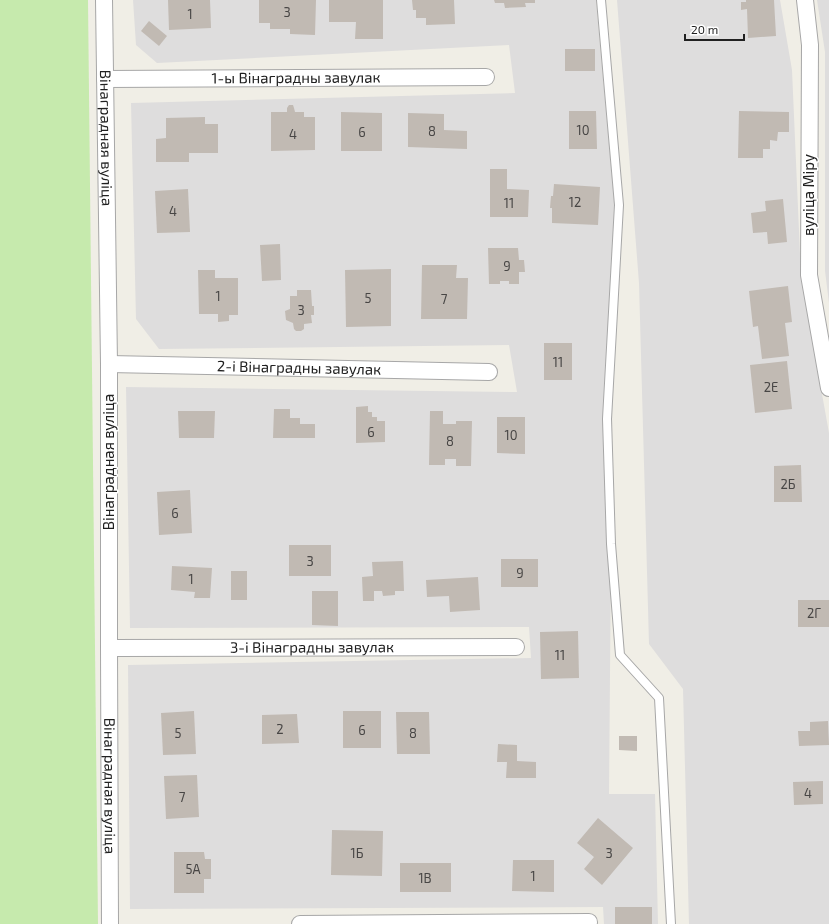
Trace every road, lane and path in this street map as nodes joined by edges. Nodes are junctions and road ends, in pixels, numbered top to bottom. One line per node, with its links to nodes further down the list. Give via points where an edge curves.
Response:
1 (104, 0): 5 (street, Вінаградная вуліца)
2 (601, 0): 14 (lane, via 619,205 607,420 611,544 620,655 659,698)
3 (805, 0): 8 (street, вуліца Міру, via 810,45 809,275)
4 (486, 78): 5 (street, 1-ы Вінаградны завулак)
5 (106, 79): 6 (street, Вінаградная вуліца)
6 (109, 364): 7 (street, 2-і Вінаградны завулак); 10 (street, Вінаградная вуліца)
7 (489, 372)
8 (829, 388)
9 (516, 647): 10 (street, 3-і Вінаградны завулак)
10 (108, 648): 12 (street, Вінаградная вуліца)
11 (589, 922): 13 (street)
12 (110, 924)
13 (300, 924)
14 (670, 924)

